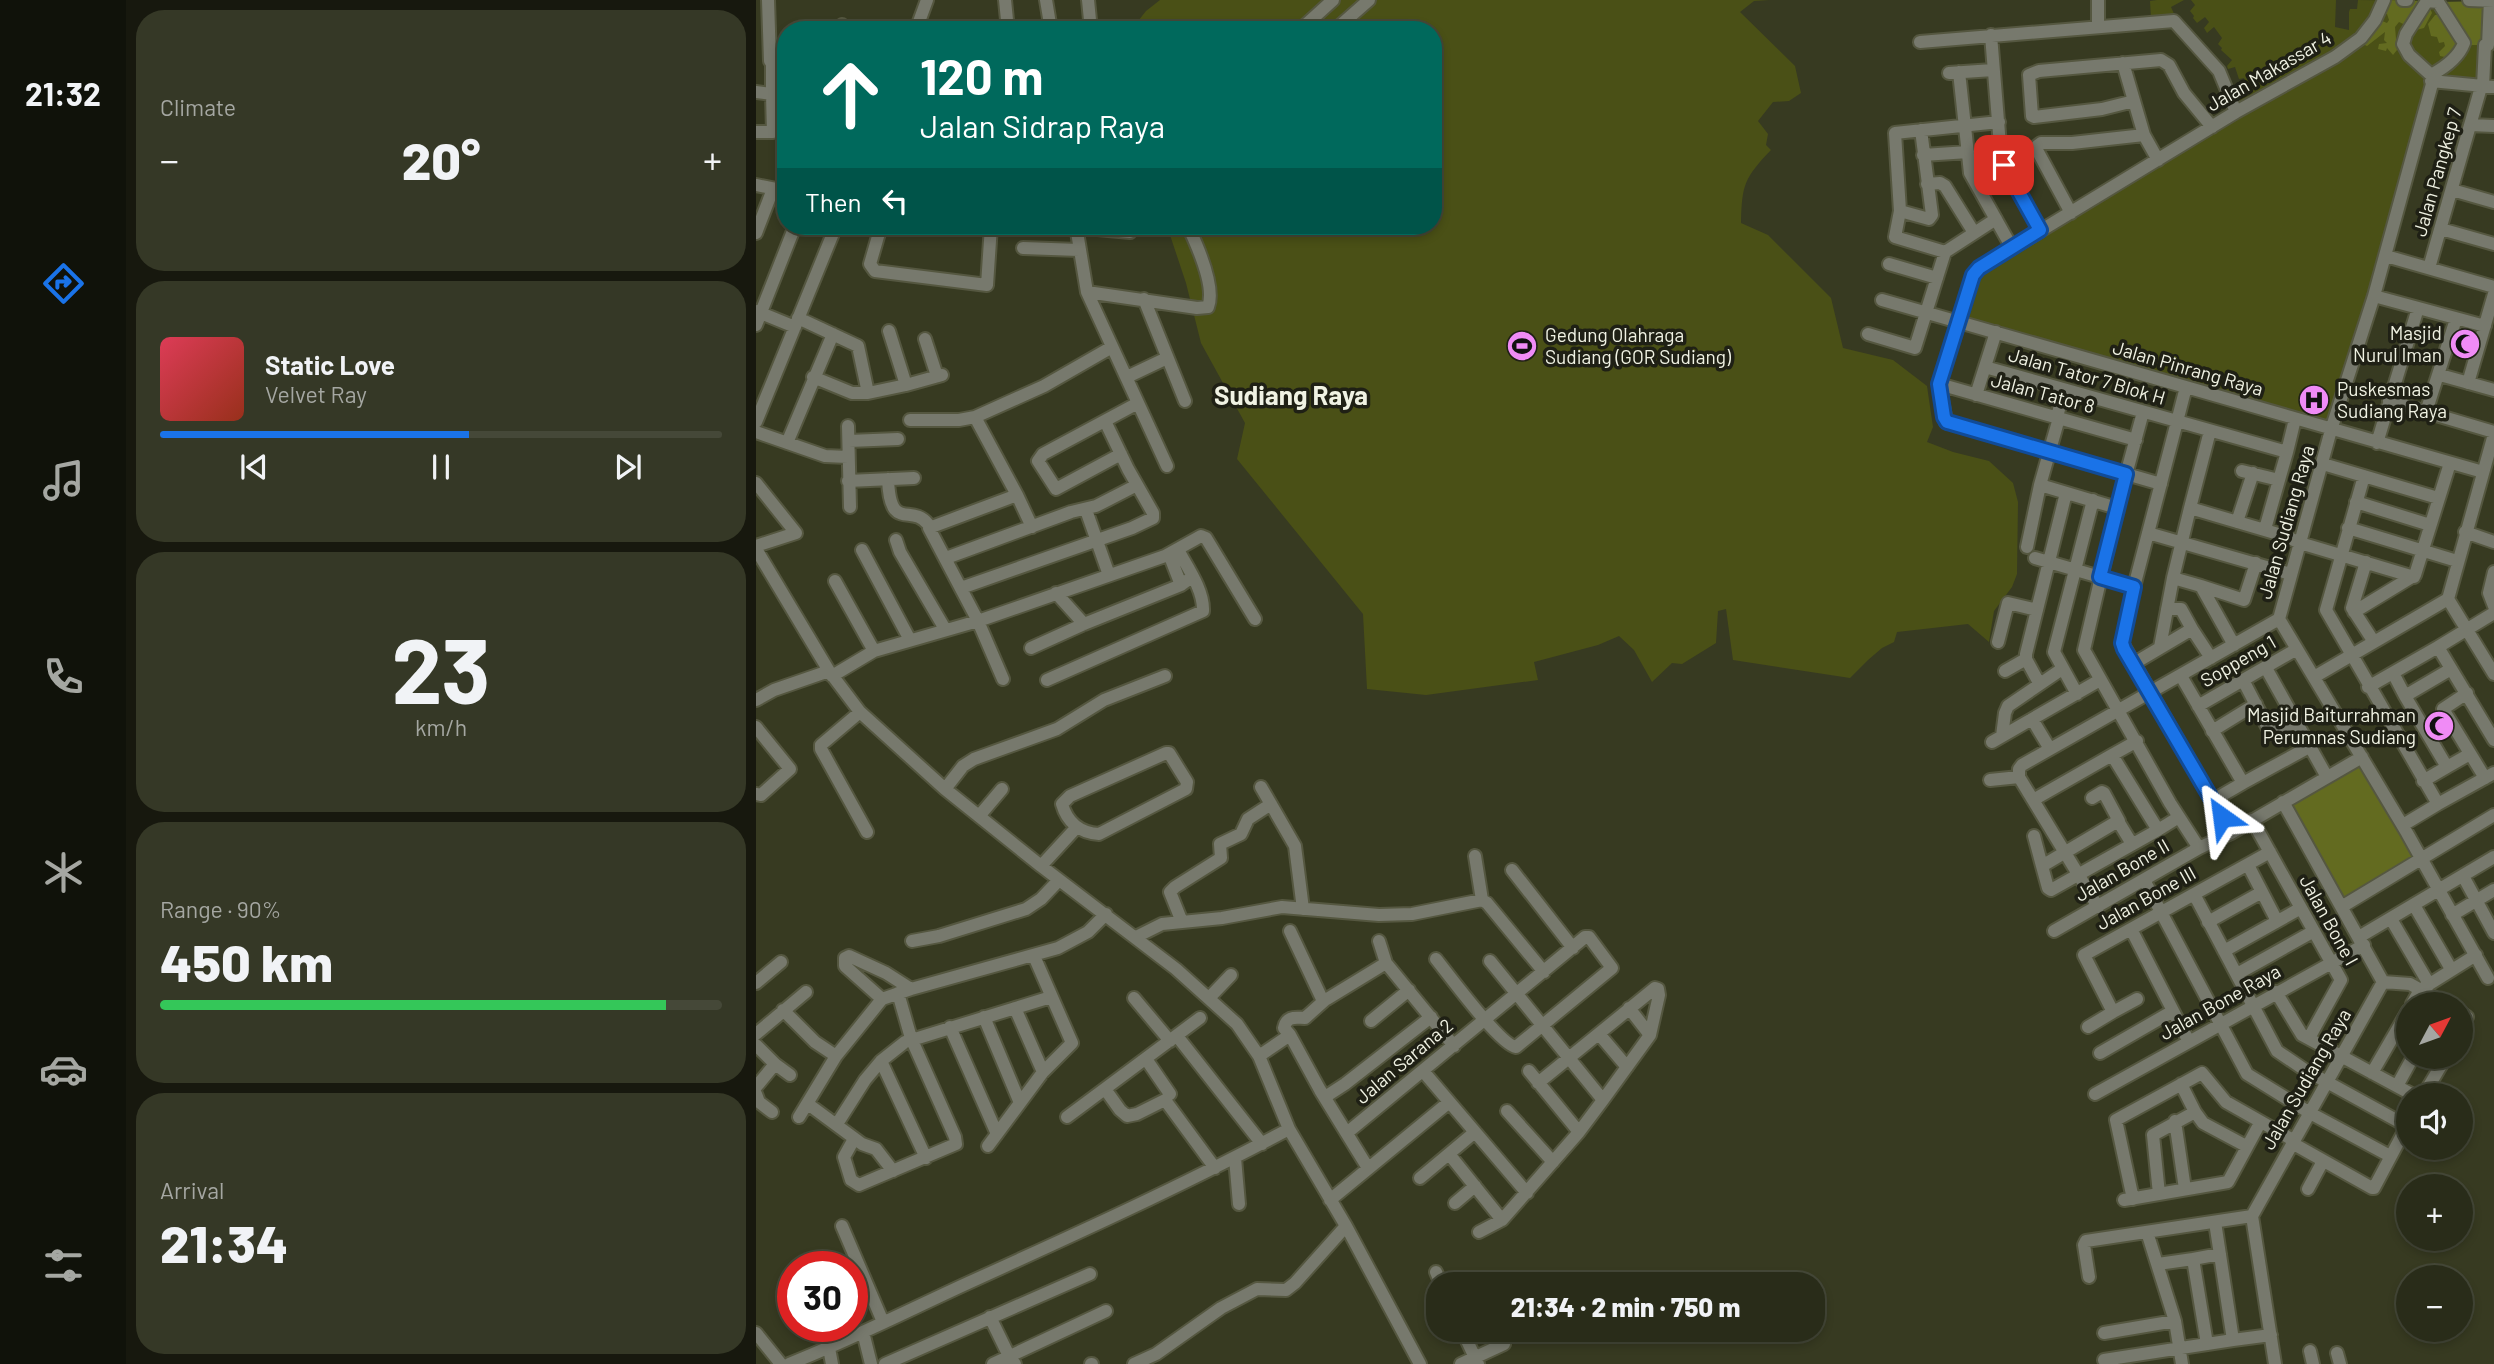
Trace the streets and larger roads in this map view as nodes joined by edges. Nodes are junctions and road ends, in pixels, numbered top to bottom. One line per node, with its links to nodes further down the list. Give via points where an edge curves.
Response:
1 (768, 0): 23 (street)
2 (926, 0): 15 (street)
3 (1005, 0): 16 (street)
4 (1046, 0): 17 (street)
5 (1088, 0): 14 (street)
6 (1333, 0): 18 (street)
7 (1369, 0): 13 (street)
8 (2098, 0): 20 (street)
9 (2385, 0): 38 (street, Jalan Makassar 4, via 2361,38)
10 (2469, 0): 12 (street)
11 (2433, 1): 22 (street); 33 (street, via 2403,44)
12 (2491, 1): 27 (street, Jalan Pangkep 7)
13 (1355, 5): 19 (street)
14 (1090, 20)
15 (919, 21)
16 (1008, 21)
17 (1050, 21)
18 (1310, 21)
19 (1342, 21)
20 (2098, 27): 21 (street); 38 (street, via 2174,21 2219,71)
21 (1991, 35): 24 (street); 31 (street)
22 (2460, 36): 26 (street); 28 (street, via 2464,43)
23 (769, 40): 25 (street); 29 (street)
24 (1920, 42)
25 (756, 44)
26 (2472, 45): 27 (street); 28 (street)
27 (2489, 45): 34 (street, Jalan Pangkep 7)
28 (2459, 52): 33 (street)
29 (777, 60)
30 (2123, 63): 37 (street); 37 (street, via 2033,72 2028,82 2032,116 2102,109); 44 (street, via 2165,61)
31 (1993, 70): 40 (street); 42 (street, via 1954,73)
32 (777, 73): 36 (street)
33 (2431, 75): 34 (street); 77 (street, Jalan Sudiang Raya)
34 (2486, 86): 41 (street, Jalan Pangkep 7)
35 (756, 92): 36 (street)
36 (772, 93): 39 (street)
37 (2134, 100): 48 (street)
38 (2236, 112): 44 (street, Jalan Makassar 4)
39 (777, 117)
40 (1998, 122): 42 (street); 63 (street, via 2002,161)
41 (2470, 125): 43 (street); 56 (street, Jalan Pangkep 7)
42 (1964, 126): 45 (street); 49 (street)
43 (2494, 126)
44 (2212, 127): 51 (street, Jalan Makassar 4)
45 (1921, 130): 50 (street); 59 (street, via 1895,133)
46 (756, 132): 47 (street)
47 (777, 132)
48 (2144, 135): 51 (street); 60 (street, via 2037,146)
49 (1968, 152): 50 (street); 61 (street, via 1970,173)
50 (1923, 155): 52 (street)
51 (2158, 160): 60 (street, Jalan Makassar 4)
52 (1927, 184): 59 (street, via 1930,218); 64 (street, via 1945,186)
53 (756, 185): 55 (street)
54 (2494, 186): 58 (street)
55 (777, 190)
56 (2452, 190): 58 (street); 62 (street, Jalan Pangkep 7)
57 (777, 194): 65 (street)
58 (2492, 202)
59 (1900, 211): 76 (street, via 1895,237)
60 (2071, 213): 63 (street, Jalan Makassar 4)
61 (1996, 219): 64 (street); 74 (street)
62 (2441, 229): 72 (street); 79 (street, Jalan Pangkep 7)
63 (2040, 230): 74 (street, Jalan Makassar 4)
64 (1973, 231): 76 (street)
65 (756, 233)
66 (791, 235): 89 (street)
67 (832, 235): 91 (street)
68 (878, 235): 69 (street, via 870,264 875,271 987,285)
69 (990, 235)
70 (1077, 235): 75 (street)
71 (1192, 235): 85 (street, via 1210,304 1197,308)
72 (2494, 244)
73 (1023, 248): 75 (street)
74 (2012, 248): 92 (street, Jalan Makassar 4, via 1975,271)
75 (1079, 250): 82 (street)
76 (1945, 252): 80 (street)
77 (2385, 256): 79 (street); 84 (street, Jalan Sudiang Raya)
78 (1889, 264): 80 (street)
79 (2429, 268): 81 (street)
80 (1937, 278): 88 (street)
81 (2494, 287)
82 (1087, 292): 85 (street); 99 (street)
83 (2494, 294): 93 (street)
84 (2374, 296): 87 (street); 126 (street, Jalan Sudiang Raya)
85 (1144, 299): 100 (street)
86 (1882, 300): 88 (street, Jalan Pinrang Raya)
87 (2418, 308): 90 (street); 114 (street)
88 (1927, 314): 92 (street, Jalan Pinrang Raya); 97 (street, via 1915,348)
89 (758, 316): 91 (street)
90 (2456, 318): 93 (street); 102 (street)
91 (797, 323): 96 (street); 123 (street)
92 (1959, 324): 95 (street, Jalan Pinrang Raya); 106 (street, Jalan Makassar 4)
93 (2485, 326): 105 (street)
94 (889, 331): 107 (street)
95 (1996, 332): 101 (street); 108 (street, Jalan Pinrang Raya)
96 (834, 334): 103 (street); 111 (street, via 858,346)
97 (1868, 334)
98 (925, 339): 107 (street, via 939,375)
99 (1112, 347): 104 (street); 118 (street, via 1044,386)
100 (1167, 358): 104 (street); 113 (street)
101 (1985, 367): 109 (street, Jalan Tator 7 Blok H); 112 (street)
102 (2440, 375): 105 (street); 117 (street)
103 (813, 377): 111 (street, via 852,393); 133 (street)
104 (1127, 377): 115 (street)
105 (2468, 383): 110 (street)
106 (1939, 384): 112 (street, Jalan Tator 8); 135 (street, via 1947,422)
107 (906, 385): 111 (street)
108 (2186, 387): 120 (street, Jalan Pinrang Raya); 124 (street)
109 (2064, 390): 116 (street, Jalan Tator 7 Blok H); 119 (street)
110 (2494, 390)
111 (868, 393)
112 (1976, 395): 119 (street, Jalan Tator 8)
113 (1185, 401)
114 (2389, 401): 117 (street); 134 (street)
115 (1138, 403): 122 (street); 141 (street)
116 (2143, 412): 124 (street, Jalan Tator 7 Blok H); 131 (street)
117 (2426, 412): 129 (street)
118 (975, 417): 121 (street); 154 (street)
119 (2058, 417): 131 (street, Jalan Tator 8); 135 (street)
120 (2295, 419): 126 (street, Jalan Pinrang Raya); 136 (street)
121 (910, 420)
122 (1105, 421): 137 (street); 137 (street, via 1043,454 1039,463 1056,489)
123 (756, 422)
124 (2178, 422): 127 (street, Jalan Tator 7 Blok H); 150 (street)
125 (848, 426): 132 (street)
126 (2331, 430): 134 (street, Jalan Pinrang Raya); 140 (street, Jalan Sudiang Raya)
127 (2210, 431): 136 (street, Jalan Tator 7 Blok H); 160 (street)
128 (756, 432): 133 (street)
129 (2494, 433): 142 (street)
130 (898, 439): 132 (street)
131 (2136, 440): 143 (street)
132 (849, 441): 138 (street)
133 (787, 443): 138 (street, via 825,456)
134 (2377, 443): 139 (street, Jalan Pinrang Raya)
135 (2049, 451): 143 (street); 152 (street)
136 (2287, 452): 147 (street)
137 (1121, 454): 151 (street)
138 (848, 457): 148 (street)
139 (2450, 463): 142 (street, Jalan Pinrang Raya); 155 (street)
140 (2323, 464): 144 (street); 174 (street, Jalan Sudiang Raya)
141 (1167, 466)
142 (2483, 472): 168 (street)
143 (2126, 474): 150 (street); 159 (street)
144 (2364, 476): 155 (street); 157 (street)
145 (914, 478): 146 (street)
146 (888, 479): 148 (street); 163 (street, via 891,505)
147 (2279, 480): 162 (street, via 2247,472); 167 (street)
148 (848, 481): 158 (street)
149 (756, 483): 175 (street, via 796,533)
150 (2161, 484): 169 (street)
151 (1137, 485): 161 (street); 170 (street, via 1153,518)
152 (2040, 485): 153 (street); 176 (street)
153 (2067, 493): 156 (street); 185 (street)
154 (1017, 495): 165 (street); 181 (street, via 929,528)
155 (2438, 498): 164 (street)
156 (2093, 500): 159 (street); 187 (street)
157 (2356, 502): 164 (street); 166 (street)
158 (850, 507)
159 (2117, 508): 191 (street)
160 (2190, 508): 162 (street); 172 (street)
161 (1086, 510): 165 (street); 170 (street)
162 (2237, 522): 167 (street)
163 (928, 524)
164 (2430, 525): 178 (street)
165 (1032, 527): 181 (street)
166 (2348, 528): 178 (street); 180 (street)
167 (2264, 529): 174 (street)
168 (2465, 532): 173 (street); 183 (street)
169 (2148, 533): 172 (street); 198 (street)
170 (1096, 539): 189 (street); 199 (street)
171 (897, 540): 211 (street)
172 (2181, 542): 186 (street); 194 (street)
173 (2494, 542)
174 (2300, 543): 180 (street); 188 (street, Jalan Sudiang Raya)
175 (756, 547): 232 (street)
176 (2027, 547)
177 (862, 550): 214 (street)
178 (2423, 551): 183 (street); 192 (street)
179 (1174, 552): 189 (street); 190 (street); 196 (street); 208 (street, via 1204,536)
180 (2342, 554): 184 (street); 223 (street, via 2326,610)
181 (946, 558): 199 (street)
182 (2035, 558): 185 (street)
183 (2457, 561): 201 (street)
184 (2366, 562): 192 (street); 205 (street)
185 (2050, 563): 187 (street); 204 (street)
186 (2256, 564): 188 (street); 197 (street, via 2244,600)
187 (2076, 570): 191 (street); 228 (street, via 2054,652)
188 (2291, 574): 207 (street, Jalan Sudiang Raya)
189 (1109, 575): 200 (street)
190 (1192, 577): 196 (street); 238 (street, via 1203,611)
191 (2100, 577): 198 (street); 239 (street, via 2084,647)
192 (2414, 577): 205 (street)
193 (2493, 577): 202 (street, via 2488,593)
194 (2173, 578): 197 (street); 203 (street)
195 (835, 581): 222 (street)
196 (1181, 585): 210 (street)
197 (2202, 586): 217 (street)
198 (2134, 587): 226 (street, via 2122,643)
199 (961, 588): 209 (street)
200 (1056, 593): 209 (street); 210 (street)
201 (2448, 599): 213 (street); 216 (street)
202 (2494, 606)
203 (2167, 609): 212 (street, via 2181,609); 218 (street)
204 (2037, 610): 215 (street, via 2008,603); 225 (street)
205 (2354, 612): 216 (street)
206 (2494, 613): 213 (street)
207 (2279, 619): 217 (street); 221 (street, Jalan Sudiang Raya)
208 (1255, 620)
209 (978, 621): 211 (street); 237 (street)
210 (1084, 624): 220 (street)
211 (945, 629): 214 (street)
212 (2192, 629): 218 (street); 224 (street)
213 (2467, 629): 219 (street); 233 (street)
214 (910, 640): 222 (street)
215 (1998, 642)
216 (2374, 642): 223 (street)
217 (2234, 645): 224 (street)
218 (2160, 647): 226 (street)
219 (2438, 647): 229 (street); 231 (street)
220 (1031, 648)
221 (2297, 649): 227 (street, Soppeng 1); 236 (street, Jalan Sudiang Raya)
222 (874, 651): 232 (street)
223 (2351, 656): 236 (street); 242 (street)
224 (2211, 658): 235 (street)
225 (2026, 659): 230 (street); 241 (street)
226 (2133, 664): 243 (street)
227 (2266, 668): 240 (street, Soppeng 1); 253 (street)
228 (2062, 669): 241 (street); 244 (street)
229 (2451, 669): 245 (street); 246 (street)
230 (2006, 671)
231 (2393, 673): 242 (street); 246 (street)
232 (830, 674): 247 (street); 251 (street)
233 (2494, 674)
234 (1166, 676): 271 (street, via 1104,700 1058,729 974,759)
235 (2181, 676): 243 (street); 249 (street)
236 (2314, 677): 262 (street, Jalan Sudiang Raya)
237 (1003, 679)
238 (1047, 680)
239 (2099, 680): 244 (street); 250 (street)
240 (2243, 680): 248 (street); 249 (street, Soppeng 1)
241 (2039, 683): 252 (street, via 2008,706 1997,739)
242 (2368, 687): 268 (street)
243 (2149, 693): 250 (street); 276 (street)
244 (2077, 694): 252 (street)
245 (2467, 694): 256 (street); 260 (street, via 2443,709)
246 (2405, 696): 263 (street)
247 (756, 700)
248 (2256, 704): 253 (street, via 2271,734); 255 (street)
249 (2198, 706): 255 (street)
250 (2119, 710): 257 (street); 259 (street)
251 (860, 712): 271 (street); 288 (street, via 821,749)
252 (2032, 719): 259 (street)
253 (2297, 721): 258 (street)
254 (756, 727): 273 (street, via 790,769 761,795)
255 (2212, 731): 269 (street)
256 (2494, 740)
257 (2137, 741): 261 (street); 282 (street)
258 (2311, 746): 266 (street); 269 (street)
259 (2050, 749): 265 (street, via 2022,765)
260 (2470, 754): 263 (street); 264 (street)
261 (2112, 755): 275 (street); 287 (street)
262 (2361, 757): 266 (street, Jalan Bone II); 285 (street, Jalan Sudiang Raya)
263 (2447, 767): 268 (street)
264 (2489, 776): 279 (street)
265 (2019, 777): 267 (street); 275 (street)
266 (2327, 777): 277 (street, Jalan Bone II)
267 (1990, 780)
268 (2423, 781): 279 (street)
269 (2243, 783): 276 (street)
270 (1261, 787): 278 (street)
271 (945, 789): 280 (street)
272 (1002, 789): 280 (street)
273 (756, 794)
274 (2092, 798): 283 (street, via 2104,793)
275 (2033, 800): 293 (street)
276 (2212, 801): 289 (street)
277 (2283, 802): 284 (street, Jalan Bone II); 313 (street)
278 (1271, 804): 316 (street, via 1296,846); 322 (street, via 1248,819 1241,834 1220,844 1221,858 1170,892)
279 (2438, 804): 285 (street)
280 (980, 816): 299 (street)
281 (2494, 816): 297 (street)
282 (2179, 817): 287 (street); 292 (street)
283 (2119, 821): 291 (street); 293 (street)
284 (2249, 822): 289 (street, Jalan Bone II); 294 (street, Jalan Bone I)
285 (2403, 825): 297 (street, Jalan Sudiang Raya)
286 (1076, 828): 286 (street, via 1098,834 1188,785 1166,753 1065,799 1064,810); 299 (street)
287 (2158, 830): 291 (street)
288 (867, 832)
289 (2231, 833): 292 (street, Jalan Bone II)
290 (2034, 836): 300 (street)
291 (2132, 844): 302 (street)
292 (2199, 848): 305 (street, Jalan Bone II)
293 (2066, 851): 300 (street); 302 (street)
294 (2270, 852): 298 (street, Jalan Bone III); 315 (street, Jalan Bone I)
295 (1475, 856): 310 (street)
296 (2494, 857): 303 (street, Jalan Bone Raya)
297 (2420, 858): 306 (street, Jalan Sudiang Raya); 313 (street)
298 (2248, 865): 308 (street); 309 (street, Jalan Bone III)
299 (1041, 866): 304 (street)
300 (2042, 866): 302 (street, via 2052,890)
301 (1512, 870): 333 (street)
302 (2080, 874): 314 (street)
303 (2463, 876): 306 (street, Jalan Bone Raya); 311 (street)
304 (1059, 880): 318 (street); 330 (street, via 1026,909)
305 (2144, 880): 314 (street, Jalan Bone II); 317 (street)
306 (2438, 890): 312 (street, Jalan Bone Raya); 319 (street, Jalan Sudiang Raya)
307 (2494, 890): 311 (street)
308 (2262, 892): 321 (street); 323 (street)
309 (2194, 894): 317 (street, Jalan Bone III); 323 (street)
310 (1482, 900): 316 (street, via 1412,914); 343 (street)
311 (2476, 901): 319 (street); 324 (street)
312 (2414, 905): 320 (street, Jalan Bone Raya); 342 (street)
313 (2343, 906): 332 (street)
314 (2098, 907): 326 (street, Jalan Bone II)
315 (2301, 908): 321 (street); 327 (street, Jalan Bone I)
316 (1303, 909): 322 (street, via 1282,907)
317 (2162, 912): 325 (street, Jalan Bone III); 378 (street)
318 (1106, 914): 329 (street); 336 (street, via 1073,942)
319 (2452, 915): 335 (street, Jalan Sudiang Raya)
320 (2391, 919): 332 (street, Jalan Bone Raya); 349 (street)
321 (2277, 920): 334 (street)
322 (1182, 922): 329 (street, via 1162,924)
323 (2208, 922): 334 (street)
324 (2492, 926)
325 (2131, 929): 368 (street); 369 (street, Jalan Bone III, via 2084,955)
326 (2054, 930)
327 (2314, 931): 341 (street, Jalan Bone I); 344 (street)
328 (1290, 932): 363 (street)
329 (1136, 937): 360 (street)
330 (912, 941)
331 (1379, 941): 340 (street)
332 (2361, 941): 341 (street, Jalan Bone Raya); 347 (street)
333 (1573, 948): 343 (street, Jalan Sarana 2); 375 (street, via 1589,937 1612,968)
334 (2224, 951): 344 (street)
335 (2476, 955): 342 (street); 346 (street, Jalan Sudiang Raya)
336 (1034, 956): 350 (street); 358 (street)
337 (1436, 959): 373 (street)
338 (1490, 961): 357 (street)
339 (781, 962): 348 (street)
340 (1386, 963): 351 (street); 363 (street)
341 (2331, 963): 353 (street, Jalan Bone Raya); 386 (street, Jalan Bone I, via 2341,981)
342 (2449, 971): 349 (street)
343 (1544, 972): 357 (street, Jalan Sarana 2)
344 (2237, 974): 364 (street)
345 (1231, 975): 360 (street)
346 (2488, 978)
347 (2383, 982): 349 (street); 393 (street, Jalan Sudiang Raya)
348 (756, 983)
349 (2424, 987): 354 (street); 355 (street)
350 (911, 989): 356 (street); 361 (street, via 874,967 845,958 845,966)
351 (1409, 990): 371 (street); 374 (street)
352 (806, 992): 367 (street)
353 (2276, 992): 364 (street, Jalan Bone Raya); 386 (street, via 2300,1032)
354 (2420, 992)
355 (2430, 992)
356 (898, 993): 361 (street); 384 (street)
357 (1516, 994): 373 (street, Jalan Sarana 2); 375 (street)
358 (1051, 997): 365 (street); 401 (street, via 1072,1043)
359 (1134, 998): 385 (street)
360 (1209, 998): 392 (street, via 1237,1024)
361 (882, 999): 391 (street)
362 (2137, 999): 369 (street)
363 (1325, 1000): 382 (street, via 1308,1016 1293,1017 1286,1023)
364 (2254, 1005): 378 (street, Jalan Bone Raya); 404 (street, via 2277,1051)
365 (1015, 1008): 370 (street); 401 (street)
366 (1629, 1008): 381 (street); 383 (street); 383 (street, via 1658,989)
367 (783, 1010): 380 (street); 391 (street)
368 (2173, 1011): 387 (street); 390 (street)
369 (2113, 1012): 377 (street)
370 (984, 1017): 376 (street); 416 (street)
371 (1431, 1017): 389 (street); 413 (street)
372 (1200, 1018): 385 (street)
373 (1484, 1019): 375 (street, via 1510,1046 1520,1045); 389 (street, Jalan Sarana 2)
374 (1371, 1021)
375 (1543, 1026): 394 (street)
376 (950, 1027): 384 (street); 432 (street)
377 (2088, 1027)
378 (2223, 1028): 387 (street, Jalan Bone Raya); 421 (street, via 2247,1074)
379 (2396, 1032): 402 (street)
380 (756, 1034)
381 (1599, 1034): 394 (street); 398 (street)
382 (1290, 1035): 392 (street); 413 (street)
383 (1650, 1035): 398 (street)
384 (911, 1038): 396 (street); 441 (street, via 956,1137 954,1146)
385 (1174, 1038): 395 (street); 435 (street)
386 (2309, 1038): 393 (street)
387 (2189, 1042): 412 (street, Jalan Bone Raya)
388 (756, 1045): 397 (street)
389 (1454, 1046): 399 (street, Jalan Sarana 2)
390 (2100, 1053)
391 (836, 1056): 417 (street)
392 (1259, 1056): 428 (street)
393 (2342, 1056): 402 (street); 404 (street, Jalan Sudiang Raya)
394 (1568, 1057): 405 (street); 414 (street)
395 (1146, 1059): 409 (street); 411 (street)
396 (881, 1061): 427 (street); 441 (street)
397 (775, 1064): 403 (street); 408 (street)
398 (1627, 1067): 414 (street)
399 (1423, 1071): 415 (street); 429 (street, Jalan Sarana 2)
400 (1528, 1071): 405 (street)
401 (1043, 1072): 416 (street)
402 (2372, 1073): 407 (street)
403 (790, 1074)
404 (2327, 1081): 421 (street, Jalan Sudiang Raya); 424 (street)
405 (1538, 1083): 431 (street)
406 (2181, 1084): 420 (street); 426 (street, via 2205,1074 2226,1102); 453 (street, via 2116,1119 2128,1199)
407 (2396, 1085)
408 (756, 1087)
409 (1105, 1088): 422 (street); 445 (street, via 1127,1116 1165,1100)
410 (756, 1094): 419 (street)
411 (1170, 1094)
412 (2095, 1094)
413 (1325, 1097): 429 (street)
414 (1603, 1100): 431 (street)
415 (1448, 1102): 430 (street); 446 (street)
416 (1020, 1103): 432 (street)
417 (808, 1104): 423 (street); 427 (street)
418 (1507, 1111): 444 (street)
419 (772, 1112)
420 (2194, 1112): 425 (street); 437 (street, via 2203,1123)
421 (2309, 1112): 434 (street, Jalan Sudiang Raya); 440 (street)
422 (1067, 1116)
423 (799, 1118)
424 (2396, 1118)
425 (2175, 1121): 450 (street); 453 (street, via 2152,1135)
426 (2260, 1123): 434 (street); 437 (street)
427 (837, 1124): 433 (street)
428 (1289, 1129): 435 (street); 454 (street)
429 (1348, 1132): 446 (street)
430 (1475, 1132): 439 (street); 452 (street)
431 (1579, 1132): 444 (street)
432 (997, 1134): 436 (street)
433 (855, 1139): 447 (street, via 876,1149); 447 (street, via 844,1157 853,1183 859,1185)
434 (2293, 1142): 443 (street); 457 (street, Jalan Sudiang Raya)
435 (1262, 1144): 442 (street)
436 (988, 1146)
437 (2246, 1146): 450 (street, via 2228,1182)
438 (2396, 1146): 440 (street)
439 (1449, 1154): 448 (street); 449 (street)
440 (2390, 1156): 443 (street, via 2374,1188)
441 (926, 1158): 447 (street)
442 (1235, 1158): 445 (street); 456 (street)
443 (2323, 1161): 451 (street)
444 (1553, 1162): 452 (street)
445 (1215, 1168): 472 (street)
446 (1368, 1168): 454 (street)
447 (893, 1171)
448 (1420, 1178)
449 (1475, 1186): 455 (street); 458 (street)
450 (2185, 1189): 453 (street)
451 (2308, 1189)
452 (1527, 1194): 458 (street)
453 (2159, 1194)
454 (1331, 1200): 461 (street)
455 (1455, 1203)
456 (1239, 1204)
457 (2252, 1216): 459 (street); 476 (street)
458 (1502, 1220): 462 (street)
459 (2215, 1222): 463 (street); 464 (street)
460 (842, 1226): 472 (street)
461 (1346, 1226): 494 (street, via 1286,1290 1257,1289); 495 (street)
462 (1479, 1232)
463 (2147, 1232): 466 (street); 468 (street, via 2084,1243)
464 (2220, 1254): 465 (street); 477 (street)
465 (2193, 1259): 466 (street); 482 (street)
466 (2158, 1264): 471 (street)
467 (1090, 1273): 470 (street)
468 (2089, 1277)
469 (1106, 1311): 485 (street)
470 (990, 1317): 485 (street); 492 (street)
471 (2175, 1321): 475 (street); 484 (street)
472 (883, 1322): 473 (street)
473 (868, 1330)
474 (756, 1333): 488 (street)
475 (2104, 1333)
476 (2271, 1335): 477 (street); 498 (street)
477 (2233, 1340): 482 (street)
478 (842, 1342): 483 (street)
479 (866, 1342): 491 (street)
480 (1467, 1342): 487 (street)
481 (1504, 1344): 487 (street)
482 (2207, 1344): 484 (street)
483 (829, 1348): 489 (street); 490 (street)
484 (2180, 1349): 486 (street); 497 (street)
485 (1012, 1360): 493 (street)
486 (2104, 1360)
487 (1476, 1361): 496 (street)
488 (781, 1364)
489 (789, 1364)
490 (832, 1364)
491 (871, 1364)
492 (886, 1364)
493 (993, 1364)
494 (1134, 1364)
495 (1420, 1364)
496 (1461, 1364)
497 (2182, 1364)
498 (2275, 1364)

